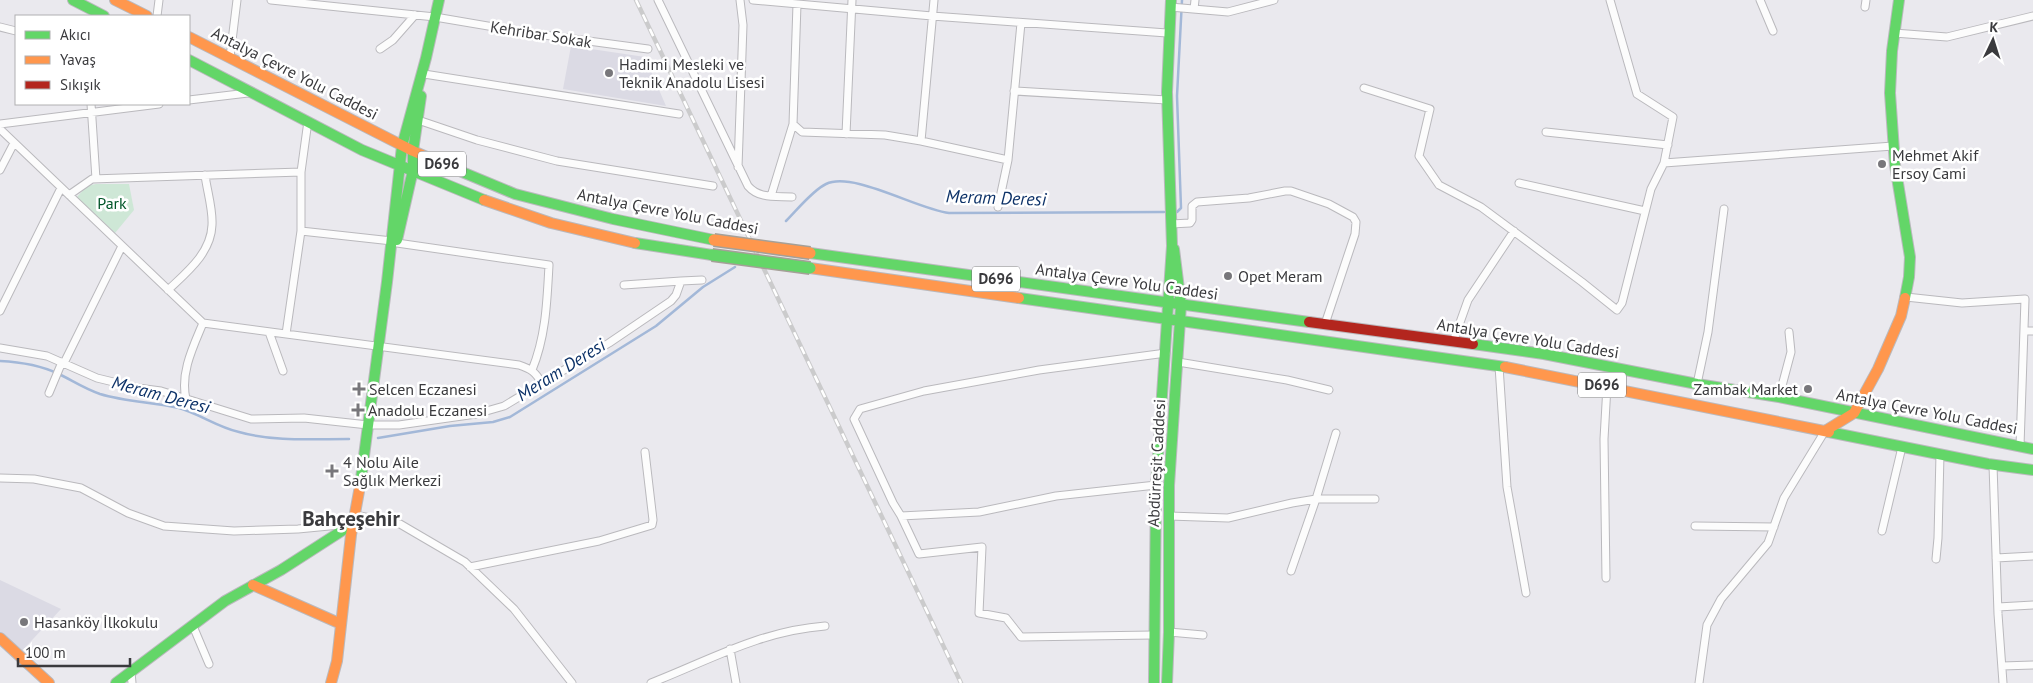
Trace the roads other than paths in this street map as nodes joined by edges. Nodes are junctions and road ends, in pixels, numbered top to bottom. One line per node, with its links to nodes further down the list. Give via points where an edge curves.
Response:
1 (73, 0): 22 (main road)
2 (115, 0): 23 (main road)
3 (159, 0): 24 (street)
4 (237, 0): 38 (street)
5 (271, 0): 17 (street, Kehribar Sokak)
6 (439, 0): 28 (main road)
7 (658, 0): 67 (street)
8 (740, 0): 67 (street, via 743,25)
9 (753, 0): 18 (street)
10 (852, 0): 20 (street)
11 (934, 0): 26 (street)
12 (1195, 0): 21 (street)
13 (1274, 0): 21 (street, via 1228,12)
14 (1610, 0): 60 (street, via 1637,94 1673,117)
15 (1760, 0): 32 (street)
16 (1899, 0): 33 (main road)
17 (324, 3): 25 (street, Kehribar Sokak)
18 (797, 4): 20 (street); 54 (street)
19 (1172, 5): 21 (street); 34 (main road, Abdürreşit Caddesi)
20 (852, 9): 26 (street); 57 (street)
21 (1191, 9)
22 (102, 15)
23 (145, 15)
24 (157, 15)
25 (415, 15): 28 (street, Kehribar Sokak); 36 (street, via 393,40)
26 (932, 16): 29 (street); 58 (street)
27 (2033, 16): 33 (street, via 1947,38)
28 (435, 17): 37 (street, Kehribar Sokak); 39 (main road)
29 (1021, 23): 34 (street); 43 (street)
30 (0, 27): 31 (street)
31 (15, 31)
32 (1773, 31)
33 (1894, 33): 62 (main road, via 1890,94)
34 (1167, 34): 46 (main road, Abdürreşit Caddesi)
35 (190, 37): 38 (main road, Antalya Çevre Yolu Caddesi / D696)
36 (380, 49)
37 (648, 49)
38 (230, 57): 61 (main road, Antalya Çevre Yolu Caddesi / D696)
39 (426, 58): 41 (main road); 61 (main road)
40 (190, 61): 44 (main road, Antalya Çevre Yolu Caddesi / D696)
41 (424, 74): 50 (street); 51 (main road)
42 (1364, 88): 84 (street, via 1430,109 1419,156 1439,185 1481,207)
43 (1014, 91): 46 (street); 64 (street)
44 (251, 92): 45 (street); 52 (main road, Antalya Çevre Yolu Caddesi / D696)
45 (190, 100)
46 (1167, 100): 82 (main road, Abdürreşit Caddesi)
47 (91, 105): 49 (street)
48 (150, 105): 49 (street)
49 (91, 112): 53 (street); 72 (street)
50 (679, 114)
51 (418, 120): 63 (main road); 74 (street, via 477,140 558,161)
52 (308, 121): 66 (main road, Antalya Çevre Yolu Caddesi / D696, via 362,150); 70 (street)
53 (0, 124)
54 (793, 124): 57 (street, via 802,132); 77 (street)
55 (0, 129): 59 (street)
56 (1546, 132): 60 (street)
57 (846, 134): 58 (street, via 885,135)
58 (921, 141): 64 (street)
59 (14, 143): 68 (street); 75 (street)
60 (1668, 145): 65 (street)
61 (402, 146): 63 (main road, Antalya Çevre Yolu Caddesi / D696); 66 (main road)
62 (1893, 146): 65 (street); 92 (main road, via 1910,257)
63 (413, 152): 69 (main road); 93 (main road, Antalya Çevre Yolu Caddesi / D696, bridge, via 515,194 714,240)
64 (1008, 160): 79 (street)
65 (1664, 164): 81 (street, via 1651,189)
66 (401, 165): 69 (main road, Antalya Çevre Yolu Caddesi / D696); 85 (main road)
67 (738, 168): 77 (street, via 754,193)
68 (0, 170)
69 (413, 170): 85 (main road); 96 (main road, Antalya Çevre Yolu Caddesi / D696, bridge, via 551,223 640,244)
70 (301, 172): 71 (street); 83 (street)
71 (205, 175): 72 (street); 91 (street, via 212,225 206,248 190,270)
72 (96, 179): 76 (street)
73 (1519, 183): 81 (street)
74 (713, 186)
75 (61, 188): 76 (street); 95 (street)
76 (69, 195): 86 (street)
77 (771, 196): 78 (street)
78 (792, 197)
79 (998, 207)
80 (1724, 209): 115 (street, via 1708,332)
81 (1645, 211): 84 (street, via 1622,303 1617,310)
82 (1172, 224): 87 (main road, Abdürreşit Caddesi); 99 (street, via 1190,223 1192,206 1197,202 1285,191 1329,204 1353,217 1355,234)
83 (301, 231): 85 (street); 104 (street)
84 (1514, 231): 105 (street, via 1468,300)
85 (394, 242): 106 (main road); 112 (street, via 549,265 545,323)
86 (122, 246): 91 (street); 110 (street)
87 (1172, 246): 93 (main road, Abdürreşit Caddesi); 94 (main road, Abdürreşit Caddesi)
88 (702, 280): 89 (street)
89 (681, 281): 90 (street); 114 (street, via 671,301)
90 (624, 285)
91 (168, 290): 98 (street)
92 (1906, 297): 100 (street, via 1962,303 2025,300); 121 (main road, via 1878,368)
93 (1168, 303): 94 (main road, Antalya Çevre Yolu Caddesi / D696); 96 (main road, Abdürreşit Caddesi)
94 (1181, 305): 97 (main road, Abdürreşit Caddesi); 99 (main road, Antalya Çevre Yolu Caddesi / D696)
95 (0, 311)
96 (1168, 318): 97 (main road, Antalya Çevre Yolu Caddesi / D696); 108 (main road, Abdürreşit Caddesi)
97 (1180, 320): 109 (main road, Abdürreşit Caddesi); 111 (main road, Antalya Çevre Yolu Caddesi / D696)
98 (203, 323): 102 (street); 120 (street, via 188,360 184,388)
99 (1325, 324): 105 (main road, Antalya Çevre Yolu Caddesi / D696)
100 (2024, 331): 101 (street); 126 (street)
101 (2033, 331)
102 (269, 332): 104 (street); 113 (street)
103 (1789, 332): 119 (street, via 1791,352)
104 (286, 334): 106 (street)
105 (1453, 342): 115 (main road, Antalya Çevre Yolu Caddesi / D696, via 1544,354)
106 (378, 347): 112 (street, via 519,365); 122 (main road)
107 (0, 348): 110 (street, via 47,356)
108 (1166, 353): 133 (main road, Abdürreşit Caddesi); 136 (street, via 982,380 924,391 860,409 854,419)
109 (1178, 362): 117 (street); 137 (main road, Abdürreşit Caddesi)
110 (63, 363): 118 (street); 120 (street, via 97,378)
111 (1499, 366): 116 (main road, Antalya Çevre Yolu Caddesi / D696); 149 (street, via 1507,486)
112 (532, 370): 114 (street)
113 (284, 371)
114 (542, 384): 122 (street, via 504,406 476,414 399,425)
115 (1697, 384): 119 (main road, Antalya Çevre Yolu Caddesi / D696)
116 (1607, 386): 123 (main road, Antalya Çevre Yolu Caddesi / D696); 147 (street, via 1604,439)
117 (1329, 390)
118 (49, 393)
119 (1779, 396): 121 (main road, Antalya Çevre Yolu Caddesi / D696)
120 (186, 399): 122 (street, via 251,419 304,418)
121 (1854, 413): 123 (main road); 126 (main road, Antalya Çevre Yolu Caddesi / D696)
122 (368, 425): 138 (main road)
123 (1825, 431): 125 (main road, Antalya Çevre Yolu Caddesi / D696); 140 (street, via 1784,498)
124 (1336, 433): 134 (street)
125 (1902, 446): 129 (main road, Antalya Çevre Yolu Caddesi / D696); 141 (street)
126 (2020, 446): 127 (main road, Antalya Çevre Yolu Caddesi / D696)
127 (2033, 449)
128 (645, 452): 145 (street, via 652,524 599,540)
129 (1940, 454): 130 (main road, Antalya Çevre Yolu Caddesi / D696); 144 (street)
130 (1993, 465): 131 (main road, Antalya Çevre Yolu Caddesi / D696); 143 (street)
131 (2033, 470)
132 (0, 478): 138 (street, via 34,479 81,488 128,513 164,526 234,531 298,530)
133 (1156, 485): 136 (street, via 1056,496 980,512); 156 (main road, Abdürreşit Caddesi)
134 (1316, 499): 135 (street); 137 (street, via 1228,518); 146 (street)
135 (1375, 499)
136 (902, 516): 156 (street, via 919,554 982,547 979,613 1006,618 1021,637)
137 (1169, 516): 155 (main road, Abdürreşit Caddesi)
138 (354, 519): 145 (street, via 400,524); 148 (main road); 152 (main road)
139 (1695, 526): 140 (street)
140 (1774, 527): 172 (street, via 1768,544 1722,599 1706,625)
141 (1882, 531)
142 (2033, 556): 143 (street)
143 (1996, 558): 151 (street)
144 (1936, 559)
145 (470, 567): 167 (street, via 514,609)
146 (1291, 571)
147 (1606, 578)
148 (252, 585): 152 (main road); 153 (main road)
149 (1526, 593)
150 (2033, 605): 151 (street)
151 (1998, 607): 162 (street)
152 (341, 624): 166 (main road)
153 (193, 626): 160 (street); 163 (main road)
154 (825, 626): 159 (street, via 790,630)
155 (1169, 632): 157 (street); 171 (main road, Abdürreşit Caddesi)
156 (1153, 635): 170 (main road, Abdürreşit Caddesi)
157 (1203, 635)
158 (0, 638): 164 (main road)
159 (730, 649): 168 (street); 169 (street)
160 (209, 664)
161 (2033, 665): 162 (street)
162 (2002, 666): 173 (street)
163 (132, 678): 165 (main road)
164 (49, 683)
165 (116, 683)
166 (331, 683)
167 (572, 683)
168 (651, 683)
169 (736, 683)
170 (1154, 683)
171 (1167, 683)
172 (1699, 683)
173 (2003, 683)

